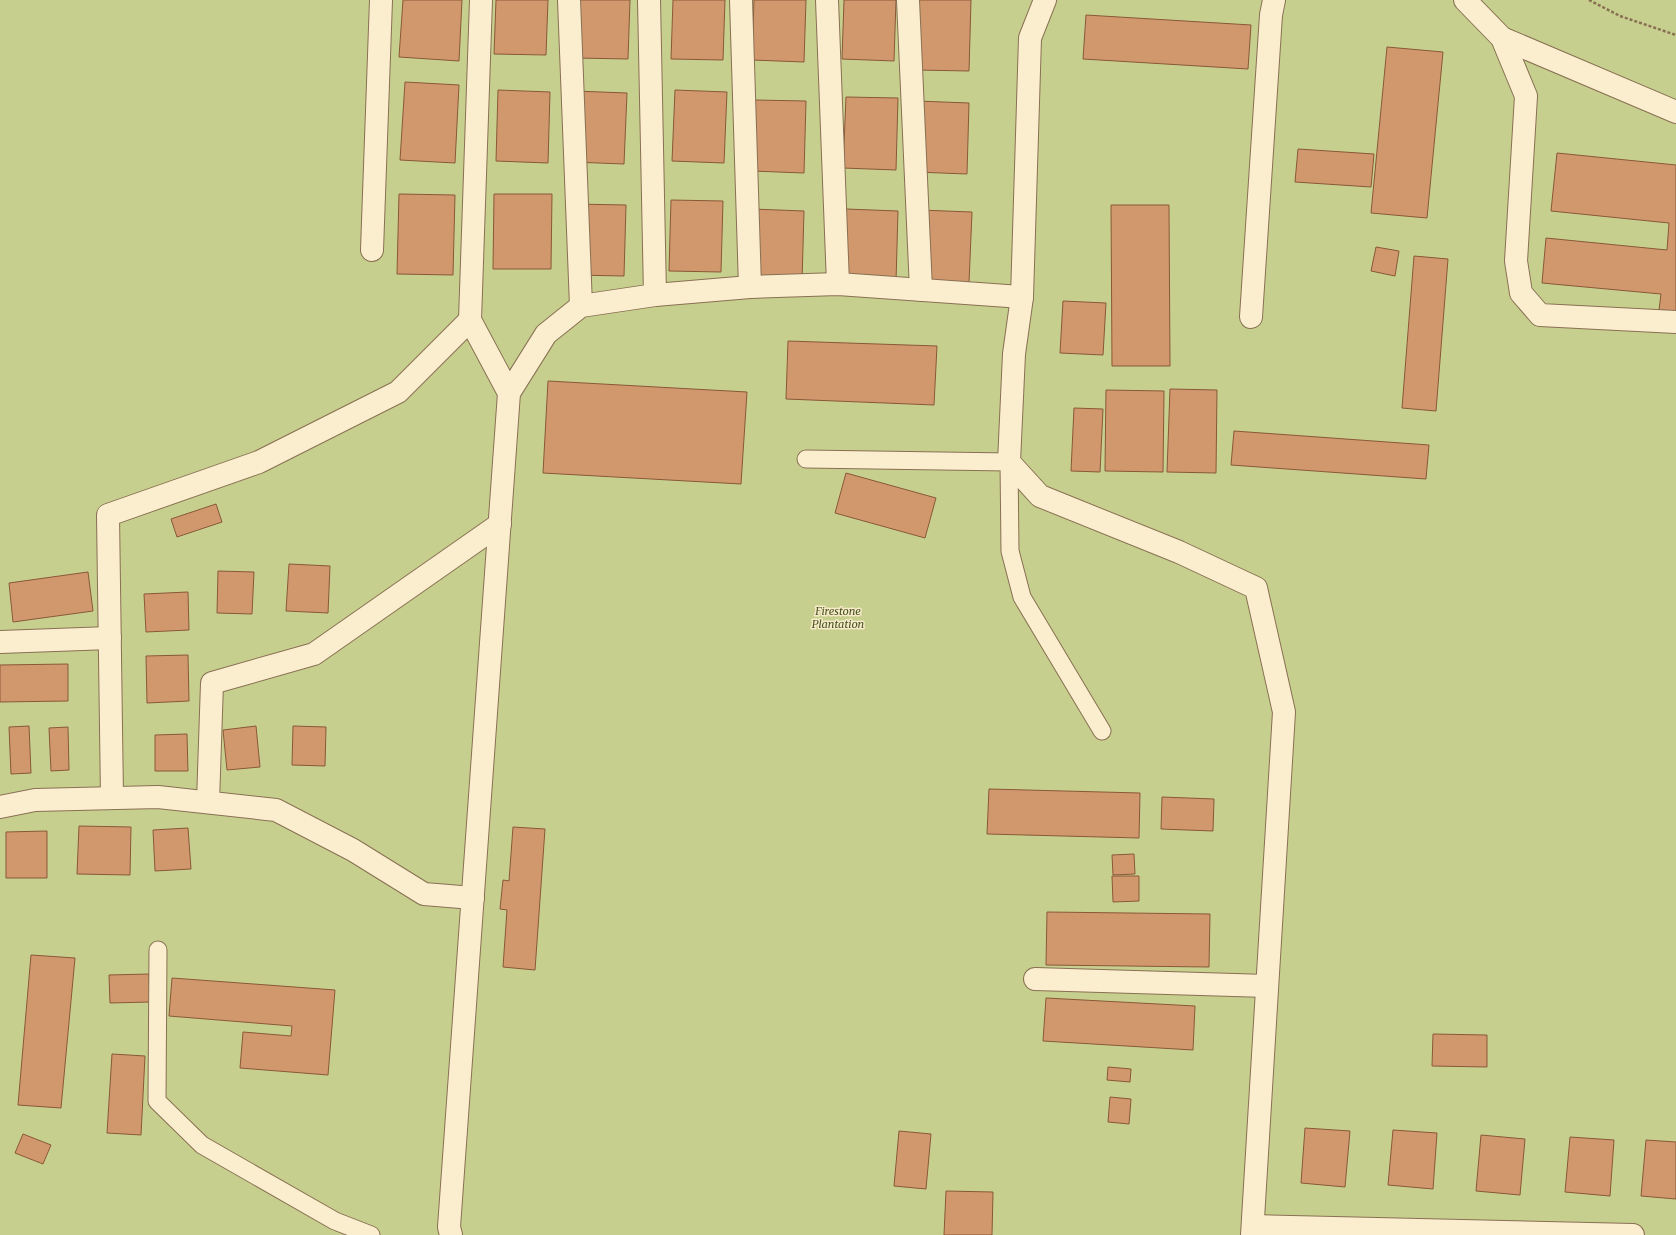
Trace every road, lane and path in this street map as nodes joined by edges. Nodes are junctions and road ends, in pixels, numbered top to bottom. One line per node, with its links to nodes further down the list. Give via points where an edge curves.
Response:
1 (382, 0): 15 (street)
2 (481, 0): 23 (street)
3 (569, 0): 21 (street)
4 (649, 0): 19 (street)
5 (740, 0): 17 (street)
6 (827, 0): 16 (street)
7 (908, 0): 18 (street)
8 (1045, 0): 20 (street, via 1030,38)
9 (1274, 0): 22 (street)
10 (1465, 0): 13 (street)
11 (1589, 0): 12 (path, via 1620,16)
12 (1676, 35)
13 (1502, 38): 14 (street); 24 (street, via 1526,96 1516,261 1521,294 1540,315)
14 (1676, 112)
15 (372, 250)
16 (838, 284): 17 (street); 18 (street)
17 (750, 287): 19 (street)
18 (920, 290): 20 (street)
19 (655, 295): 21 (street)
20 (1022, 297): 27 (street, via 1014,354)
21 (580, 306): 25 (street, via 546,334)
22 (1251, 317)
23 (470, 320): 25 (street); 29 (street, via 398,392 259,462 108,515)
24 (1676, 322)
25 (509, 393): 28 (street)
26 (806, 458): 27 (lane)
27 (1009, 462): 31 (lane, via 1010,551 1022,597); 38 (street, via 1040,496 1178,552 1256,588 1284,712)
28 (500, 524): 33 (street, via 314,654 212,683); 35 (street)
29 (110, 638): 30 (street); 32 (street)
30 (0, 642)
31 (1102, 731)
32 (112, 798): 33 (street, via 158,797); 34 (street, via 35,800)
33 (208, 802): 35 (street, via 276,810 353,850 424,894)
34 (0, 806)
35 (473, 898): 41 (street, via 448,1227)
36 (158, 950): 40 (lane, via 157,1101 202,1145 335,1221)
37 (1035, 979): 38 (street)
38 (1267, 986): 39 (street)
39 (1252, 1230): 42 (street)
40 (370, 1235)
41 (450, 1235)
42 (1633, 1235)

